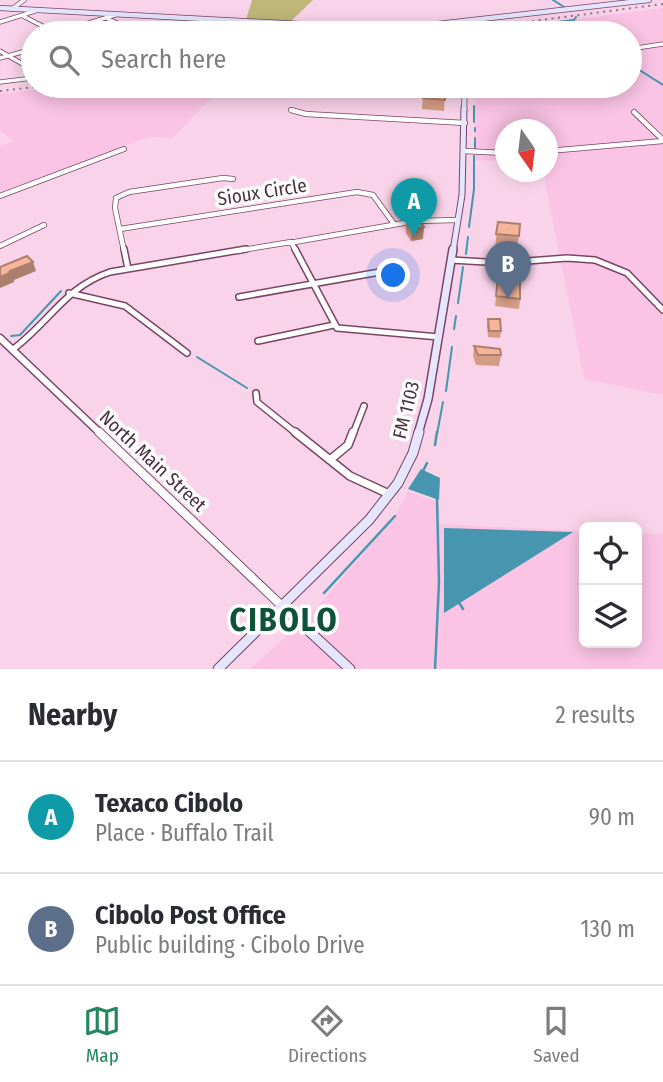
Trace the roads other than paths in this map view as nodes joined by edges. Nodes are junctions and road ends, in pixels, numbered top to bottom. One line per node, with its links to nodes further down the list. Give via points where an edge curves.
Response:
1 (24, 0): 5 (street)
2 (649, 0): 3 (main road)
3 (626, 1): 11 (main road)
4 (0, 8): 5 (main road)
5 (12, 9): 6 (main road)
6 (38, 10): 7 (main road); 8 (street)
7 (115, 15): 9 (street); 10 (main road)
8 (23, 16): 12 (street); 17 (street)
9 (108, 19): 13 (street); 14 (street)
10 (202, 20): 15 (main road)
11 (489, 20): 16 (main road)
12 (33, 21)
13 (101, 21)
14 (113, 21)
15 (218, 21)
16 (482, 21)
17 (0, 22)
18 (663, 44): 19 (street)
19 (642, 47)
20 (0, 51): 22 (street)
21 (21, 52): 22 (street)
22 (8, 56): 23 (street); 24 (street)
23 (0, 58)
24 (21, 63)
25 (21, 79): 26 (street)
26 (0, 82)
27 (465, 98): 30 (main road, FM 1103 / FM 1103)
28 (291, 110): 30 (street)
29 (634, 112): 31 (street)
30 (465, 122): 34 (main road, FM 1103 / FM 1103)
31 (663, 140): 33 (street)
32 (124, 149): 37 (street)
33 (558, 150)
34 (464, 151): 35 (street); 38 (main road, FM 1103 / FM 1103)
35 (495, 152)
36 (233, 179): 41 (street, via 125,193 115,200)
37 (0, 196)
38 (458, 220): 39 (street); 44 (main road, FM 1103 / FM 1103)
39 (394, 224): 41 (street, Sioux Circle, via 373,195 357,192); 42 (street)
40 (44, 225): 43 (street)
41 (120, 229): 45 (street)
42 (291, 242): 45 (street); 47 (street)
43 (0, 246)
44 (451, 260): 50 (street, via 600,261 632,277); 52 (main road, FM 1103 / FM 1103)
45 (128, 269): 48 (street, via 88,278)
46 (391, 270): 47 (street)
47 (313, 283): 49 (street); 51 (street)
48 (69, 293): 55 (street); 56 (street, via 125,306)
49 (239, 297)
50 (663, 310)
51 (334, 326): 52 (street); 54 (street)
52 (439, 337): 60 (main road, FM 1103 / FM 1103, via 423,424 407,467)
53 (0, 338): 55 (street, North Main Street)
54 (258, 341)
55 (12, 350): 61 (street, North Main Street)
56 (187, 353)
57 (256, 393): 59 (street, via 257,402)
58 (364, 406): 59 (street, via 348,445)
59 (331, 459): 60 (street, via 361,482)
60 (389, 494): 61 (main road, FM 1103 / FM 1103)
61 (283, 607): 62 (main road, FM 1103 / FM 1103); 63 (main road)
62 (218, 669)
63 (350, 669)

